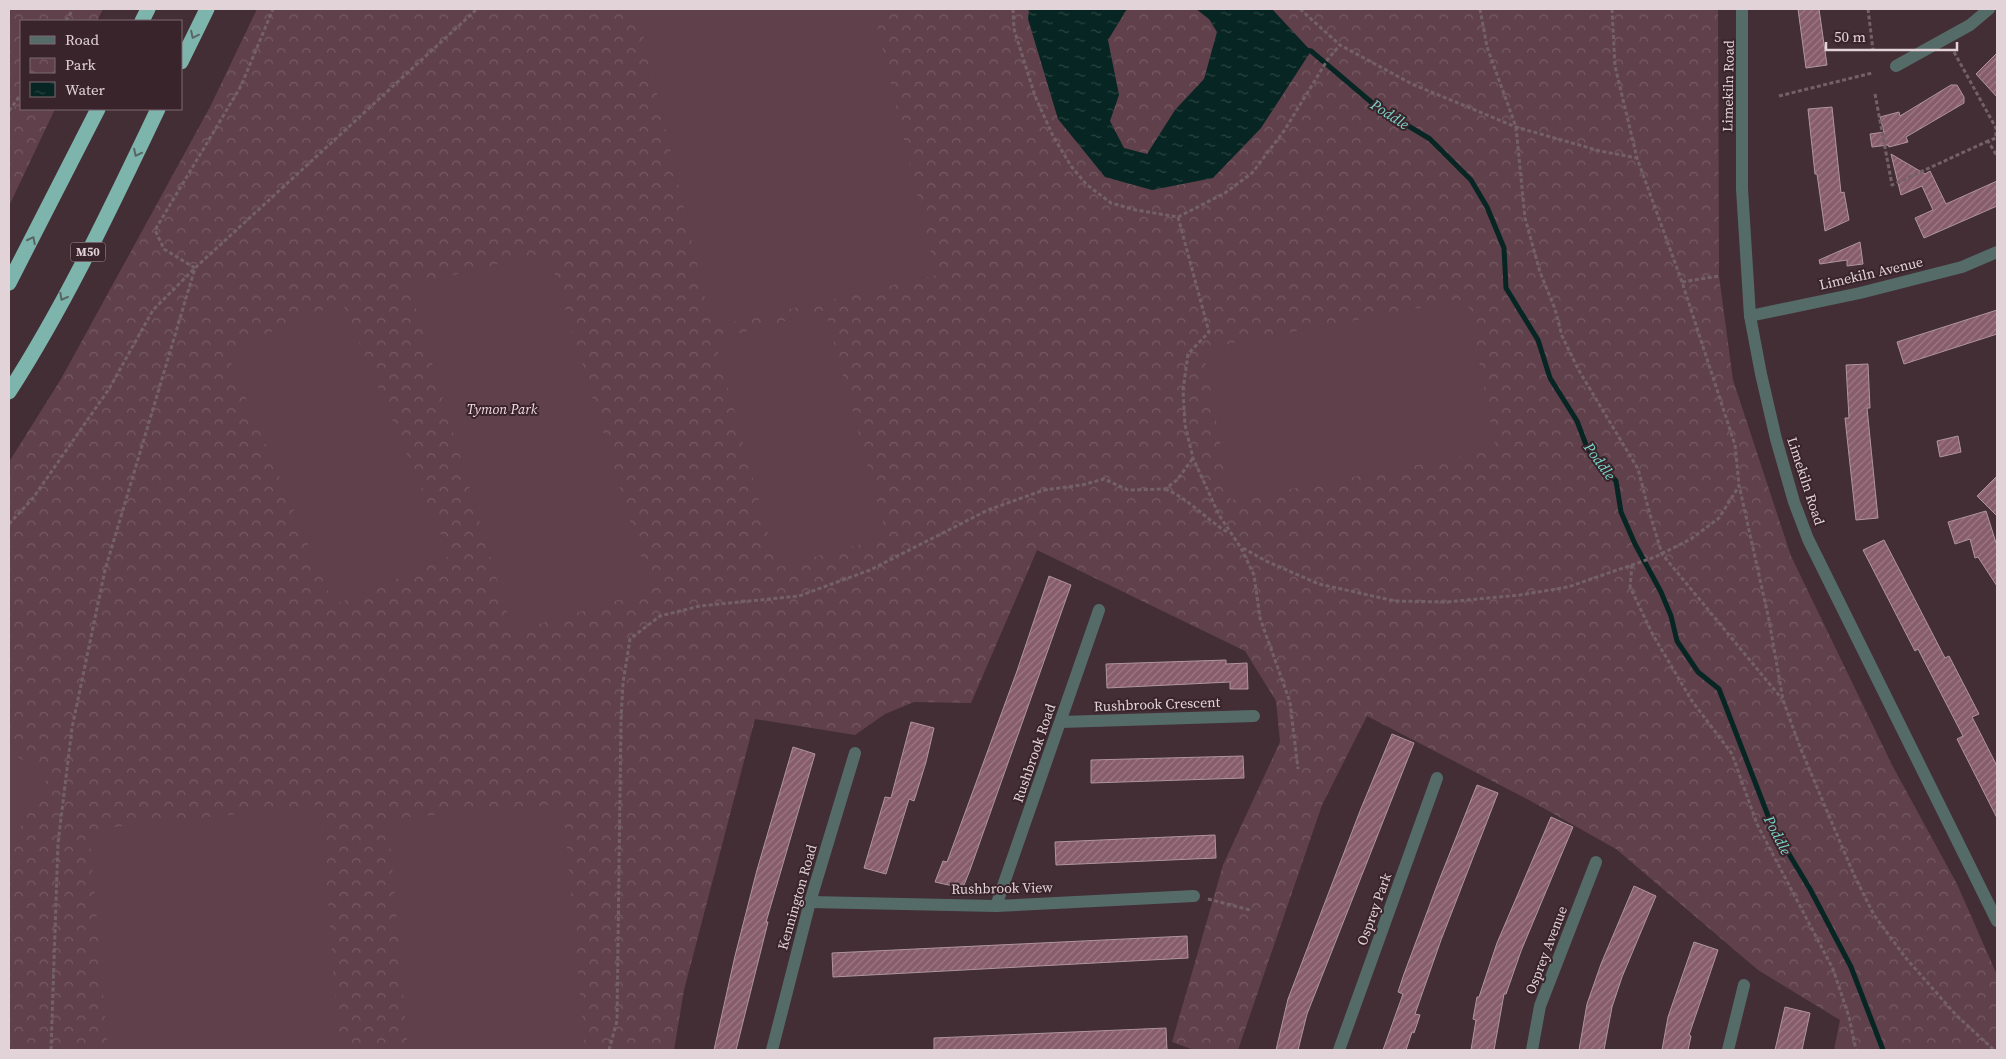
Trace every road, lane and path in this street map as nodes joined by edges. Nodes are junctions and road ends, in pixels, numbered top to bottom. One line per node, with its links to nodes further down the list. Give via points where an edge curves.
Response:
1 (73, 9): 12 (path)
2 (207, 9): 16 (highway, one-way to 16)
3 (273, 9): 31 (path, via 241,86 155,230 164,250)
4 (477, 9): 31 (path)
5 (1013, 9): 29 (path, via 1014,29 1035,96 1071,166 1086,184 1110,203)
6 (1300, 9): 13 (path)
7 (1480, 9): 25 (path, via 1487,47)
8 (1612, 9): 28 (path, via 1615,66)
9 (1742, 9): 35 (street, Limekiln Road, via 1742,190)
10 (1868, 9): 14 (path)
11 (1989, 9): 17 (street, via 1970,25)
12 (67, 20)
13 (1340, 45): 25 (path, via 1412,84); 29 (path, via 1318,74 1284,131 1252,173 1225,194)
14 (1873, 50)
15 (1954, 52): 26 (path, via 1996,128 1996,138)
16 (182, 60)
17 (1896, 66)
18 (1872, 73): 21 (path)
19 (1875, 94): 26 (path, via 1892,185)
20 (20, 95): 24 (path)
21 (1780, 96)
22 (97, 110): 34 (highway, one-way to 22)
23 (158, 110): 36 (highway, M50, one-way to 36, via 100,229)
24 (9, 111)
25 (1516, 127): 28 (path); 43 (path, via 1525,218 1540,272 1562,336 1578,369 1638,469)
26 (1988, 142): 27 (path)
27 (1997, 156)
28 (1637, 158): 33 (path)
29 (1178, 217): 37 (path, via 1209,332 1188,354 1183,390 1185,425)
30 (1997, 252): 35 (street, Limekiln Avenue, via 1962,267)
31 (195, 268): 40 (path, via 153,310 109,389 33,498); 60 (path, via 105,570 72,728 58,843)
32 (1719, 276): 33 (path)
33 (1682, 282): 38 (path, via 1734,445)
34 (9, 283)
35 (1750, 316): 58 (street, Limekiln Road, via 1776,439 1800,520)
36 (9, 392)
37 (1192, 458): 39 (path, via 1177,480); 41 (path)
38 (1739, 485): 43 (path, via 1719,518 1692,539); 46 (path)
39 (1165, 489): 41 (path, via 1178,494); 61 (path, via 1128,490 1104,479 1044,490 988,510 870,570 800,596 700,606 660,616 630,639 622,683 617,1021)
40 (9, 524)
41 (1230, 533): 42 (path)
42 (1241, 548): 44 (path, via 1319,584 1395,601 1447,602 1520,595 1568,587); 50 (path, via 1254,574 1260,618 1290,702)
43 (1662, 554): 44 (path); 46 (path)
44 (1632, 565): 66 (path, via 1630,587 1653,635 1692,701 1732,754 1757,824 1834,969)
45 (1099, 610): 48 (street, Rushbrook Road)
46 (1783, 700): 67 (path, via 1854,875 1874,914 1905,957)
47 (1254, 716): 48 (street, Rushbrook Crescent)
48 (1061, 722): 56 (street, Rushbrook Road)
49 (855, 754): 55 (street, Kennington Road)
50 (1298, 769)
51 (1438, 778): 63 (street, Osprey Park)
52 (1596, 862): 64 (street, Osprey Avenue, via 1540,1006)
53 (1194, 896): 56 (street, Rushbrook View)
54 (1208, 899): 57 (path)
55 (810, 902): 56 (street, Rushbrook View); 62 (street, Kennington Road)
56 (996, 906)
57 (1250, 910)
58 (1997, 921)
59 (1744, 985): 65 (street)
60 (51, 1050)
61 (609, 1050)
62 (772, 1050)
63 (1339, 1050)
64 (1532, 1050)
65 (1728, 1050)
66 (1856, 1050)
67 (1994, 1050)

